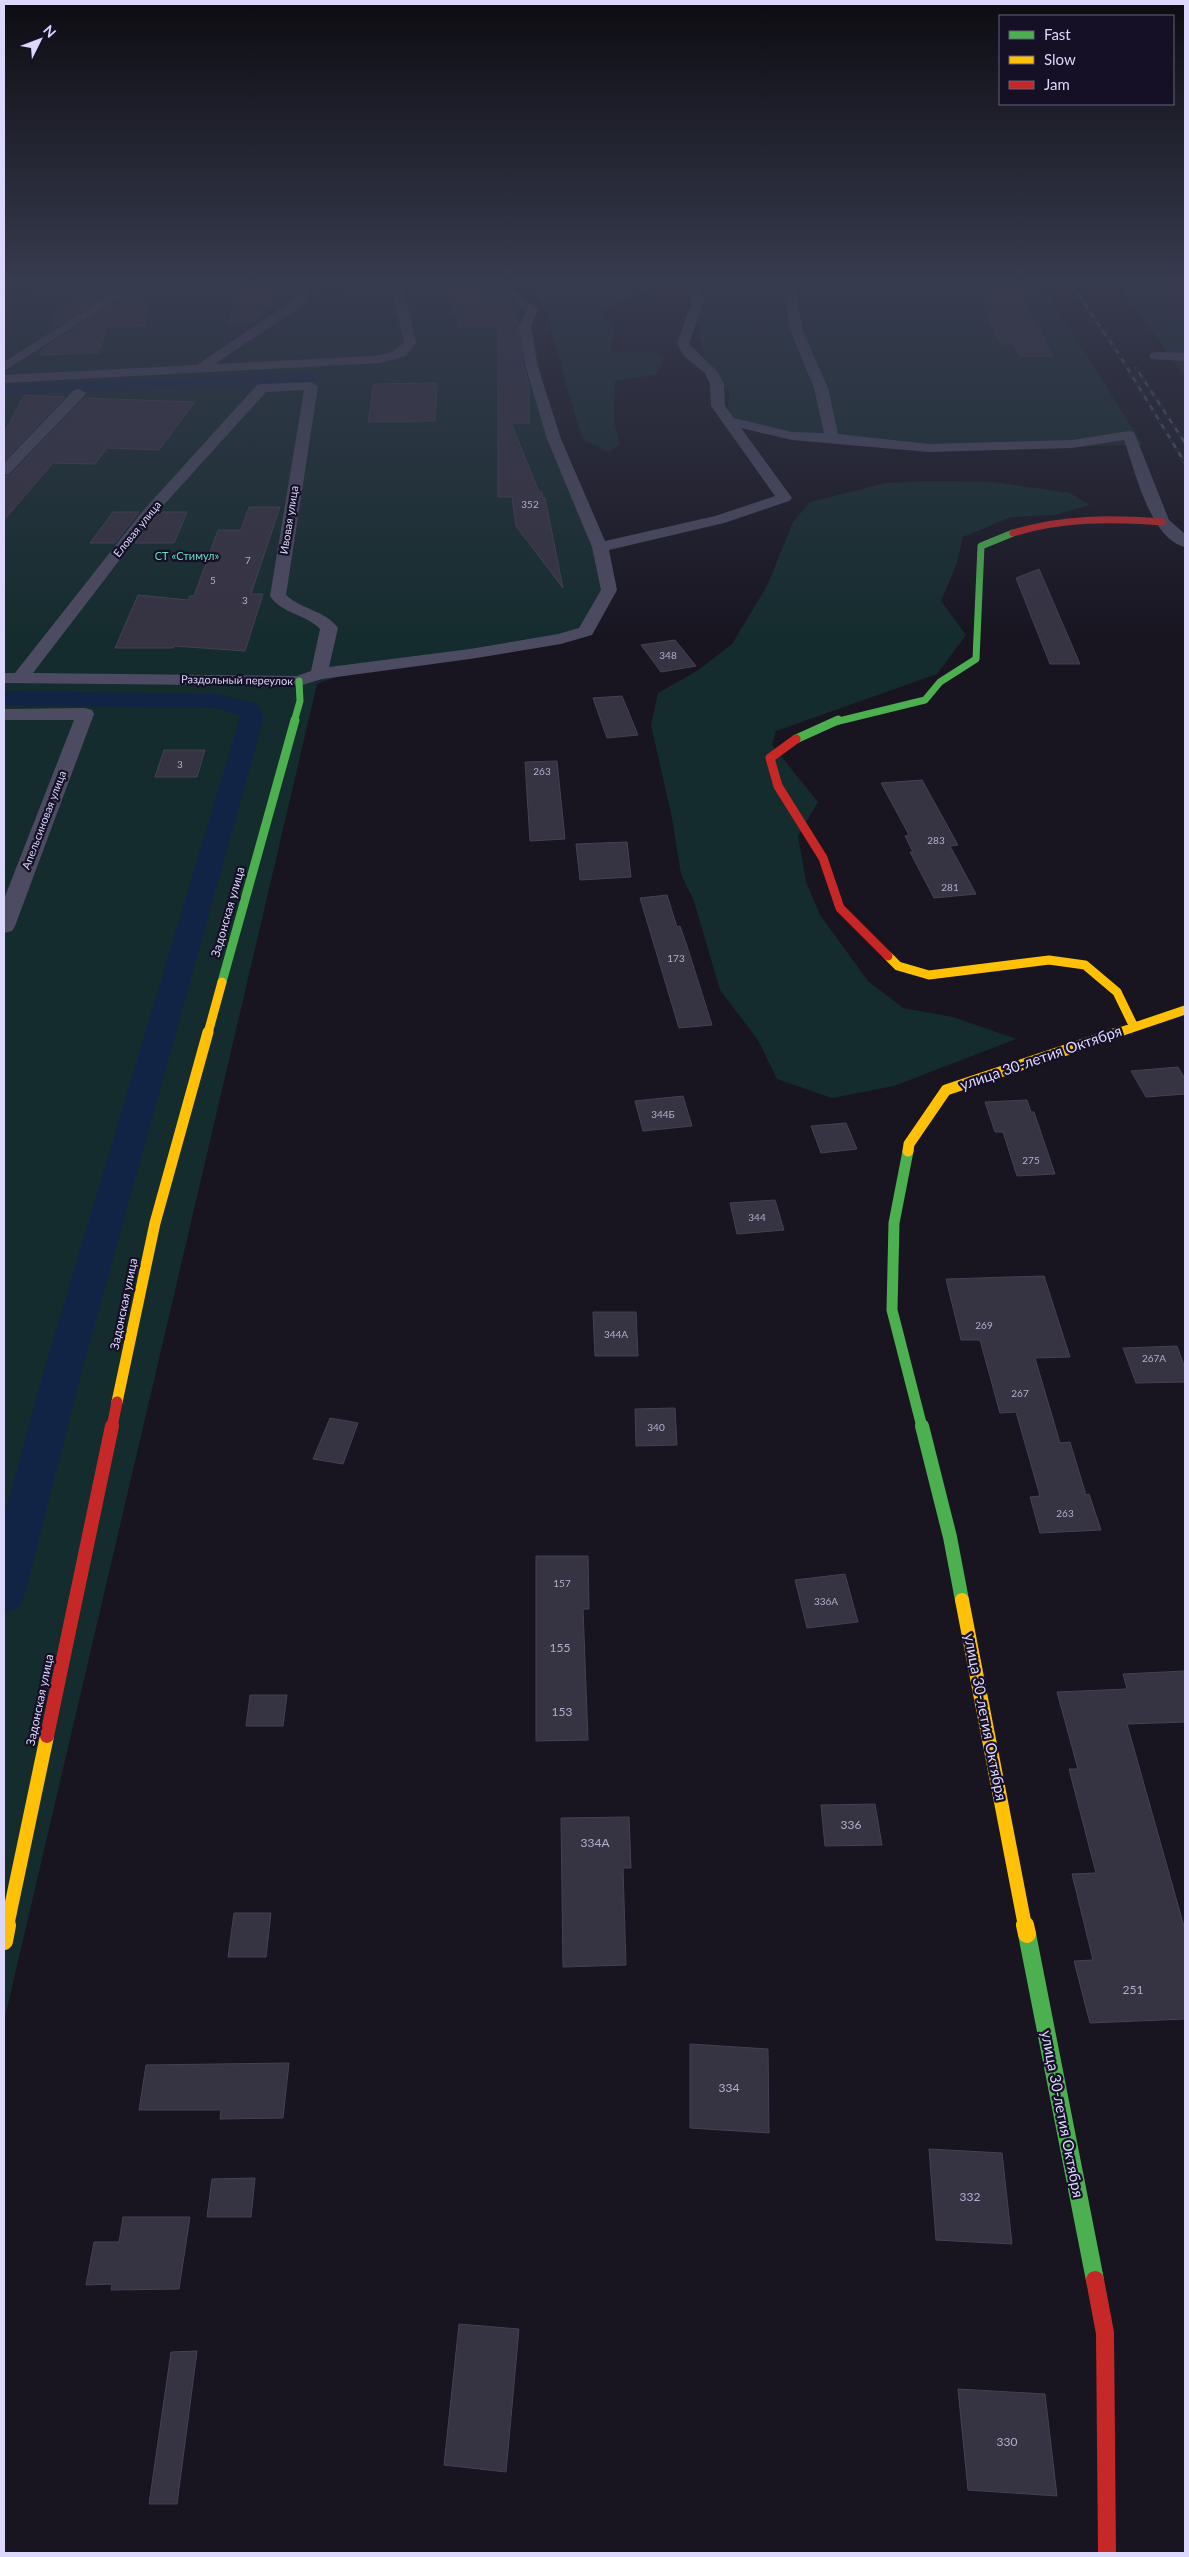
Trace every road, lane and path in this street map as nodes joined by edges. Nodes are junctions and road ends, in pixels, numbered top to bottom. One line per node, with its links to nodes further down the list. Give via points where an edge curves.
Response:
1 (72, 400): 9 (street)
2 (251, 400): 14 (street, Еловая улица, via 146,516)
3 (309, 400): 13 (street, Ивовая улица, via 278,596 284,604 325,622 329,628)
4 (542, 400): 12 (street, via 554,439)
5 (718, 400): 7 (street)
6 (823, 400): 8 (street)
7 (727, 421): 8 (street, via 792,436); 12 (street, via 784,498 719,520)
8 (832, 438): 10 (street, via 929,448 1072,444 1129,435)
9 (4, 471)
10 (1162, 522): 11 (street); 19 (street, улица 30-летия Октября, via 1122,517 1052,521 1007,534 981,546 976,659 940,682 925,700 842,718 804,732 770,758 778,786 824,858 840,908 898,966 929,975 1048,960 1085,966 1117,992)
11 (1185, 542)
12 (600, 547): 13 (street, Раздольный переулок, via 609,590 586,631 561,639 470,654)
13 (319, 674): 15 (street, Раздольный переулок)
14 (12, 678): 15 (street, Раздольный переулок)
15 (299, 681): 20 (street, Задонская улица, via 300,701 155,1223)
16 (4, 714): 17 (street, Апельсиновая улица, via 85,714)
17 (4, 926)
18 (1185, 1010): 19 (street, улица 30-летия Октября)
19 (1134, 1027): 21 (street, улица 30-летия Октября, via 946,1090 909,1144 894,1223 892,1310 950,1537 1105,2333)
20 (4, 1941)
21 (1107, 2553)

